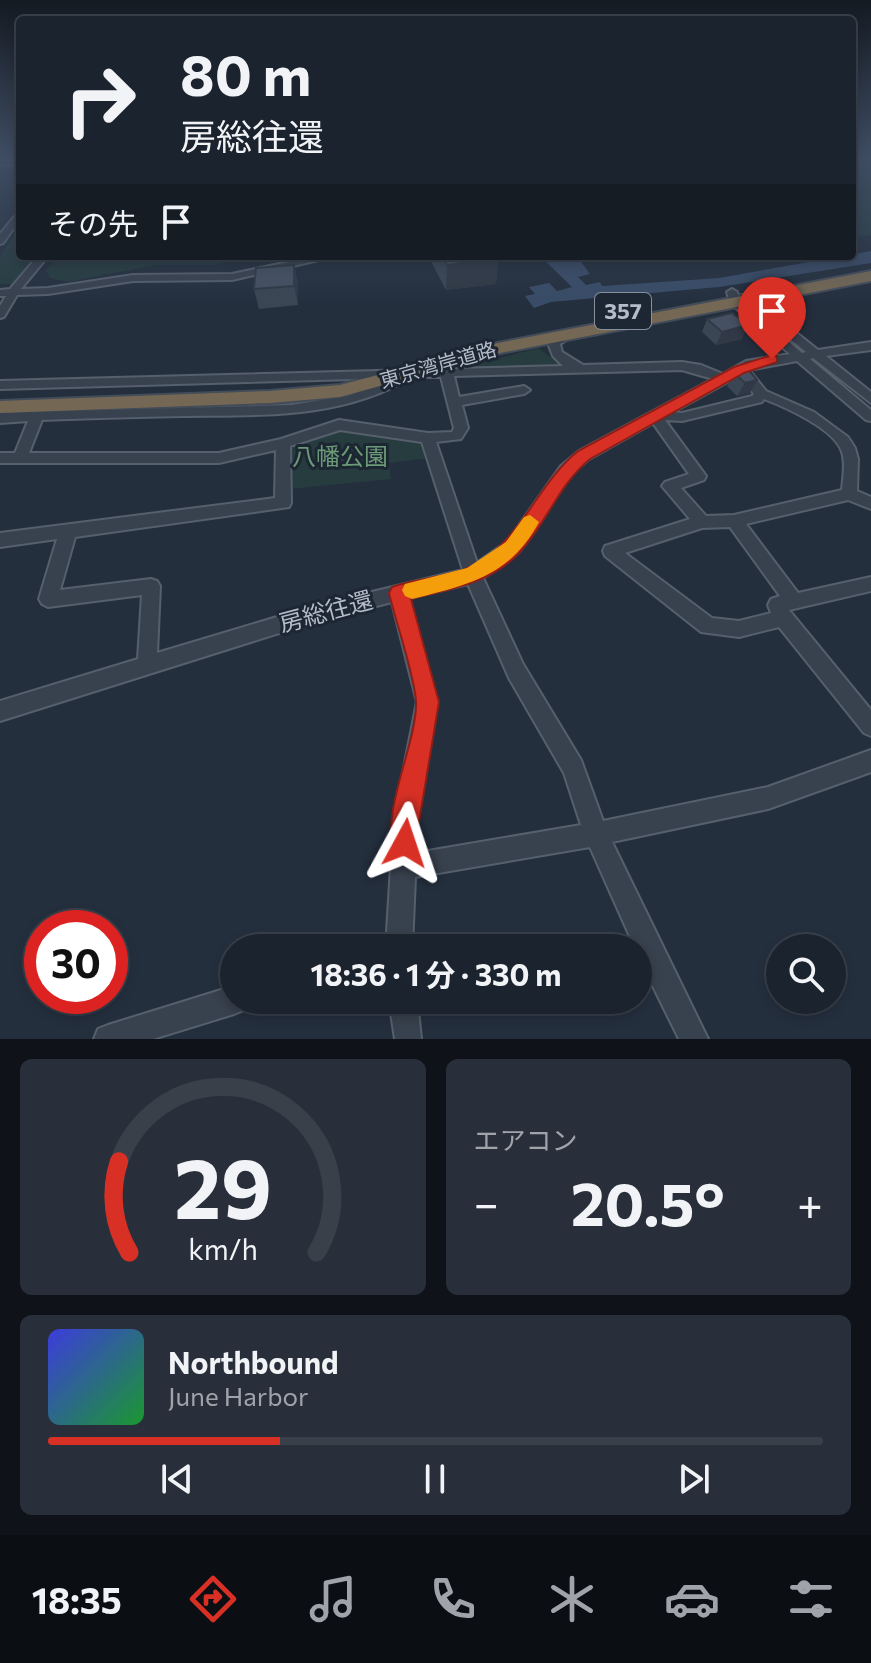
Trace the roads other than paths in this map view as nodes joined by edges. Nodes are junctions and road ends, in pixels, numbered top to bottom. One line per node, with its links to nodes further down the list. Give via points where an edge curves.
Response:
1 (16, 219): 2 (street)
2 (0, 241)
3 (39, 260): 8 (street)
4 (312, 260): 8 (street, via 232,277 123,279)
5 (871, 268): 9 (highway, 東京湾岸道路 / 357)
6 (871, 276): 9 (highway, 東京湾岸道路 / 357)
7 (0, 293): 8 (street)
8 (13, 293): 10 (street)
9 (738, 297): 11 (highway, 東京湾岸道路 / 357); 13 (street); 16 (highway, 東京湾岸道路 / 357, via 552,325)
10 (0, 315)
11 (568, 334): 15 (street, via 554,343 556,353); 18 (highway, 東京湾岸道路 / 357)
12 (871, 346): 13 (street, 房総往還)
13 (807, 354): 14 (street, 房総往還); 25 (street); 30 (street)
14 (741, 368): 19 (street, 房総往還); 23 (street)
15 (582, 369): 17 (street); 19 (street, via 689,366)
16 (379, 374): 18 (street); 20 (highway, 東京湾岸道路 / 357)
17 (447, 374): 18 (street); 26 (street)
18 (407, 375): 20 (highway, 東京湾岸道路 / 357); 29 (street, via 367,394 309,407)
19 (722, 378): 28 (street, 房総往還)
20 (319, 384): 21 (street); 24 (highway, 東京湾岸道路 / 357); 27 (highway, 東京湾岸道路 / 357)
21 (0, 385)
22 (524, 390): 26 (street)
23 (761, 394): 28 (street, via 682,417); 36 (street, via 789,404 843,440 850,459)
24 (0, 397)
25 (871, 399)
26 (454, 402): 32 (street, via 459,432)
27 (0, 407)
28 (656, 415): 39 (street, via 699,476 670,486); 42 (street, 房総往還, via 566,470 513,547)
29 (37, 416): 31 (street); 35 (street)
30 (871, 417)
31 (0, 418)
32 (428, 438): 33 (street, via 339,425); 42 (street)
33 (283, 443): 35 (street, via 205,459); 40 (street, via 283,503)
34 (0, 458): 35 (street)
35 (20, 458)
36 (849, 494): 37 (street); 38 (street)
37 (871, 503)
38 (734, 521): 39 (street); 45 (street)
39 (702, 522): 46 (street, via 611,551 708,626 739,629)
40 (68, 531): 41 (street); 47 (street, via 48,599 151,586)
41 (0, 540)
42 (473, 575): 44 (street, 房総往還); 51 (street, via 516,671 573,768)
43 (871, 584): 45 (street)
44 (399, 593): 47 (street, 房総往還); 52 (street, via 427,702 406,818)
45 (793, 600): 46 (street, via 777,605)
46 (783, 618): 49 (street)
47 (147, 667): 48 (street, 房総往還)
48 (0, 711)
49 (871, 726)
50 (871, 761): 51 (street, via 768,798)
51 (596, 834): 52 (street); 59 (street)
52 (404, 867): 53 (street)
53 (400, 934)
54 (220, 1006): 56 (street)
55 (405, 1014): 57 (street)
56 (157, 1031): 58 (street)
57 (408, 1036)
58 (108, 1039)
59 (694, 1039)

